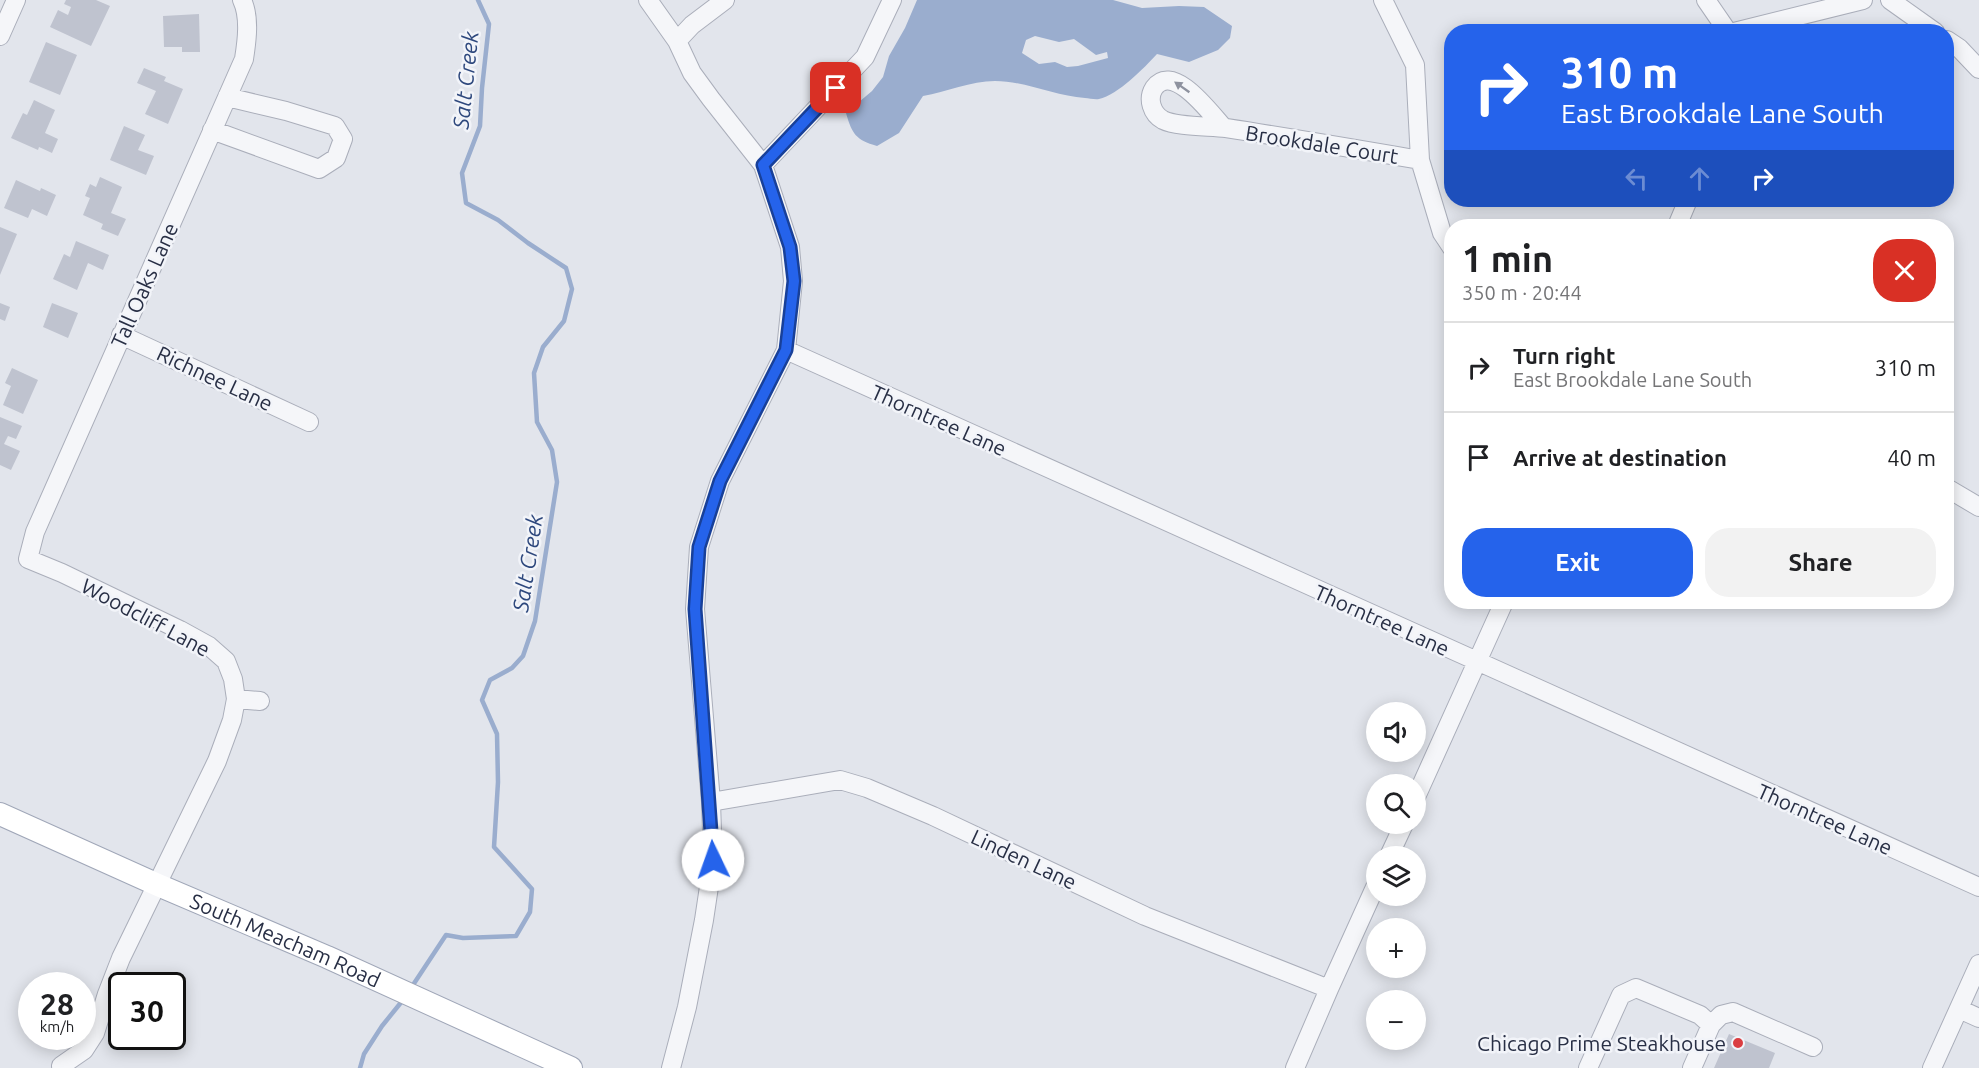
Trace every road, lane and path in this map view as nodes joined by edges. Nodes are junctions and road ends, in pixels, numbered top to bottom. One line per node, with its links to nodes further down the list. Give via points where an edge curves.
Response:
1 (16, 0): 13 (street)
2 (648, 0): 14 (street)
3 (725, 0): 14 (street)
4 (892, 0): 21 (street, via 865,57)
5 (1383, 0): 20 (street, via 1415,65)
6 (1706, 0): 10 (street)
7 (1863, 0): 11 (street)
8 (1890, 0): 12 (street)
9 (244, 4): 17 (street, Tall Oaks Lane, via 244,58)
10 (1722, 24)
11 (1766, 24)
12 (1924, 24)
13 (0, 36)
14 (677, 41): 21 (street, via 692,73)
15 (1954, 45): 16 (street)
16 (1979, 69)
17 (227, 97): 19 (street, Tall Oaks Lane); 19 (street, via 335,126 343,139 336,158 319,170)
18 (1224, 128): 20 (street, Brookdale Court)
19 (212, 130): 23 (street, Tall Oaks Lane)
20 (1420, 160): 22 (street)
21 (763, 165): 24 (street, via 790,247 794,281)
22 (1444, 236)
23 (121, 335): 25 (street, Richnee Lane); 28 (street, Tall Oaks Lane, via 35,532)
24 (786, 350): 30 (street, Thorntree Lane); 34 (street, via 720,481 699,547 695,609)
25 (309, 422)
26 (1954, 492): 27 (street)
27 (1979, 507)
28 (28, 559): 31 (street, Woodcliff Lane, via 209,646 226,661)
29 (1501, 609): 30 (street)
30 (1478, 663): 33 (street); 37 (street, Thorntree Lane)
31 (236, 699): 32 (street); 36 (street, Woodcliff Lane, via 217,761)
32 (260, 701)
33 (1426, 775)
34 (711, 801): 40 (street, Linden Lane, via 840,780 867,788 1145,916); 47 (street, via 713,860 707,905 687,1007)
35 (0, 814): 36 (main road, South Meacham Road)
36 (158, 885): 45 (street, Woodcliff Lane, via 121,958 95,1033 84,1050); 46 (main road, South Meacham Road, via 327,957)
37 (1979, 887)
38 (1367, 906): 40 (street)
39 (1978, 967): 41 (street)
40 (1329, 989): 48 (street)
41 (1959, 1009): 42 (street); 51 (street)
42 (1979, 1018)
43 (1711, 1025): 44 (street, via 1721,1015 1733,1012); 49 (street, via 1700,1015 1636,988 1622,995); 50 (street)
44 (1814, 1047)
45 (61, 1066)
46 (562, 1066)
47 (670, 1068)
48 (1295, 1068)
49 (1588, 1068)
50 (1692, 1068)
51 (1932, 1068)

